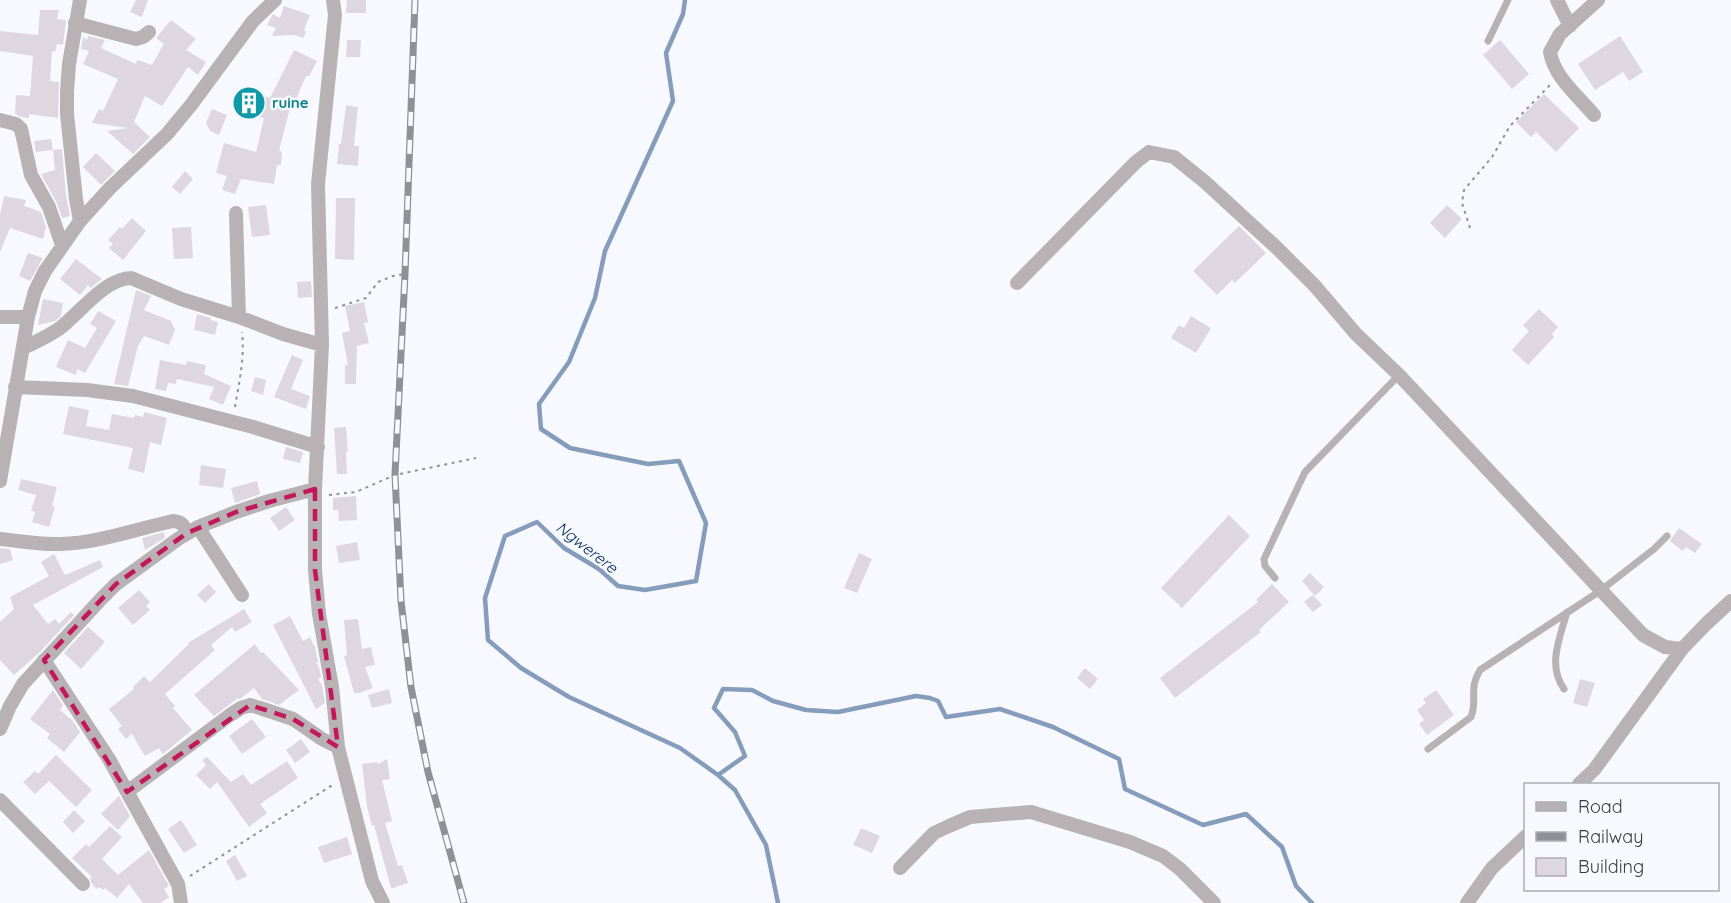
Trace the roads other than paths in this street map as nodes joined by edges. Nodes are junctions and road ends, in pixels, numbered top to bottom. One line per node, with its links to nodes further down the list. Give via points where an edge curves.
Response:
1 (80, 0): 7 (street)
2 (275, 0): 14 (street, via 253,21 167,134)
3 (333, 0): 20 (street, via 335,15 318,184)
4 (1508, 0): 10 (lane)
5 (1557, 0): 8 (street)
6 (1598, 0): 8 (street)
7 (75, 23): 9 (street, via 136,39); 14 (street, via 67,114)
8 (1569, 26): 11 (street, via 1560,34 1550,52 1551,58 1559,76)
9 (149, 32)
10 (1488, 41)
11 (1594, 115)
12 (0, 120): 15 (street, via 21,129 31,175 49,207)
13 (236, 213): 19 (street)
14 (80, 221): 15 (street)
15 (62, 245): 18 (street, via 35,291)
16 (1017, 283): 22 (street, via 1136,162 1149,152 1174,157 1277,248)
17 (0, 317): 18 (street)
18 (28, 317): 21 (street)
19 (239, 317): 20 (street); 21 (street, via 181,299 138,279 123,278 100,292 58,329)
20 (322, 345): 24 (street)
21 (23, 348): 23 (street)
22 (1399, 375): 30 (lane, via 1305,472 1264,559); 31 (street)
23 (15, 387): 24 (street, via 133,396); 25 (street)
24 (318, 447): 26 (street)
25 (1, 477)
26 (315, 493): 27 (street, via 269,501); 39 (street, via 315,570)
27 (193, 530): 29 (street, via 173,521 73,543); 32 (street); 36 (street, via 116,584)
28 (1667, 537): 31 (lane)
29 (0, 539)
30 (1275, 578)
31 (1600, 591): 34 (lane); 35 (street, via 1643,635 1665,647)
32 (242, 595)
33 (1731, 601): 35 (street)
34 (1567, 612): 37 (lane, via 1555,668); 40 (lane, via 1480,670 1474,679 1471,717)
35 (1682, 649): 41 (street, via 1594,770)
36 (44, 660): 38 (street, via 23,684); 42 (street)
37 (1564, 689)
38 (0, 729)
39 (338, 747): 42 (street, via 293,719 250,705 230,715); 48 (street, via 372,881)
40 (1428, 749)
41 (1580, 783)
42 (127, 792): 47 (street, via 178,884)
43 (0, 800): 46 (street)
44 (1524, 838): 50 (street, via 1492,868)
45 (900, 868): 49 (street, via 934,833 970,817 1031,812 1130,842 1162,856)
46 (83, 884)
47 (181, 903)
48 (383, 903)
49 (1214, 903)
50 (1467, 903)

